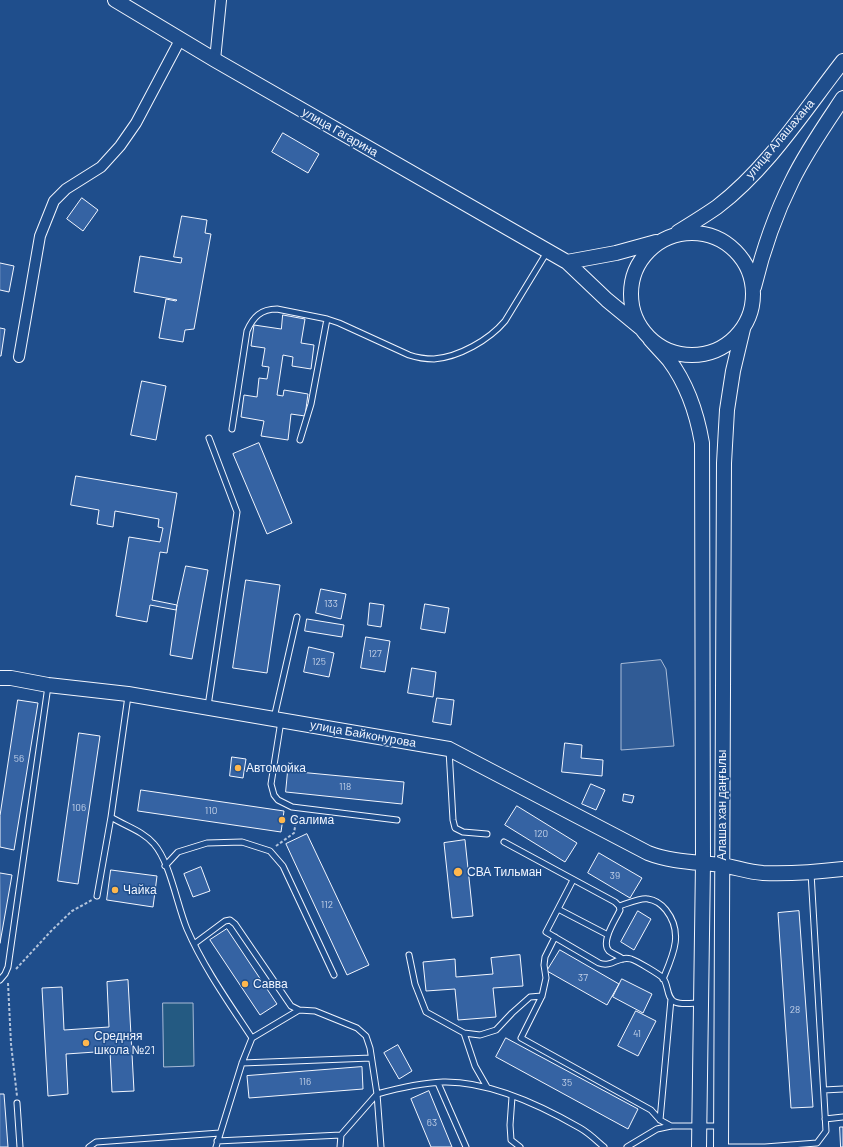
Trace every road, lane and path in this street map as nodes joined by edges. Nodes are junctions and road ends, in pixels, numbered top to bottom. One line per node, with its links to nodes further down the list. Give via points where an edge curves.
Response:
1 (115, 0): 3 (main road, улица Гагарина)
2 (221, 0): 4 (street)
3 (180, 40): 4 (main road, улица Гагарина); 15 (street, via 136,123 120,146 100,167 66,189 54,201 40,236)
4 (215, 60): 8 (main road, улица Гагарина)
5 (843, 61): 7 (main road, улица Алашахана, via 778,145 742,185 711,211)
6 (843, 98): 10 (main road, улица Алашахана, via 793,180 771,229)
7 (666, 238): 9 (main road, via 616,253); 10 (main road, via 695,232 709,234 724,241 746,264 752,280); 12 (main road, via 649,249 642,258 631,284 634,315)
8 (548, 252): 9 (main road, улица Гагарина); 11 (lane, via 498,330 479,343 450,356 434,359 409,356)
9 (567, 262): 12 (main road, улица Гагарина)
10 (752, 291): 13 (main road, via 750,309)
11 (327, 318): 16 (lane, via 277,309 270,309 254,318 247,331); 18 (lane, via 311,404)
12 (641, 328): 14 (main road)
13 (743, 329): 14 (main road, via 722,348 692,356 677,354); 33 (main road, Алаша хан даңғылы, via 727,410 724,463)
14 (650, 339): 32 (main road, Алаша хан даңғылы, via 677,371 697,418 702,443)
15 (19, 357)
16 (232, 429)
17 (209, 438): 23 (lane, via 237,512)
18 (300, 440)
19 (297, 617): 24 (lane)
20 (0, 678): 21 (main road, улица Байконурова)
21 (48, 685): 22 (main road, улица Байконурова); 46 (lane)
22 (128, 694): 23 (main road, улица Байконурова); 27 (lane)
23 (208, 707): 24 (main road, улица Байконурова)
24 (278, 720): 25 (main road, улица Байконурова); 26 (lane, via 271,784 278,800)
25 (449, 749): 29 (lane, via 455,828 462,832); 32 (main road, улица Байконурова, via 648,853 672,860)
26 (292, 807): 28 (lane); 31 (path, via 296,821 294,833)
27 (110, 817): 34 (lane, via 145,835 158,849); 38 (lane)
28 (397, 820)
29 (487, 834)
30 (504, 842): 37 (lane)
31 (270, 850): 34 (lane, via 242,842 207,843 178,852); 47 (lane, via 283,866)
32 (703, 863): 33 (main road, улица Байконурова); 52 (main road, Алаша хан даңғылы)
33 (722, 865): 36 (main road, улица Байконурова, via 764,873); 70 (main road, Алаша хан даңғылы)
34 (165, 866): 43 (lane)
35 (843, 869): 36 (main road, улица Байконурова)
36 (811, 872): 61 (lane)
37 (573, 880): 39 (lane); 40 (lane)
38 (97, 896): 46 (path, via 72,912 16,969)
39 (619, 906): 41 (lane, via 620,910); 48 (lane, via 647,898 664,907 672,918 677,934 674,953)
40 (558, 910): 41 (lane); 42 (lane, via 546,932)
41 (608, 935): 45 (lane, via 609,951)
42 (554, 937): 45 (lane, via 598,963 608,965); 50 (lane, via 545,957 546,978)
43 (194, 944): 53 (lane, via 225,921 232,921 291,1006); 55 (lane)
44 (410, 955): 54 (lane, via 415,984 426,1012)
45 (623, 959): 48 (lane, via 630,959)
46 (6, 974): 49 (lane); 64 (path, via 9,985)
47 (334, 975)
48 (664, 979): 51 (lane)
49 (0, 980)
50 (542, 996): 54 (lane, via 530,997 496,1030 480,1035); 67 (lane, via 521,1038 651,1110)
51 (671, 999): 52 (lane, via 676,1003); 67 (lane)
52 (701, 1004): 69 (main road, Алаша хан даңғылы)
53 (299, 1010): 55 (lane); 56 (lane, via 315,1011 357,1028 366,1036)
54 (464, 1033): 59 (lane, via 474,1066)
55 (252, 1038): 57 (lane)
56 (371, 1058): 57 (lane); 62 (lane)
57 (242, 1063): 71 (lane)
58 (438, 1083): 59 (lane); 62 (lane, via 409,1085); 80 (lane)
59 (487, 1087): 63 (lane)
60 (843, 1089): 61 (lane)
61 (824, 1090): 66 (lane)
62 (377, 1094): 72 (lane); 79 (lane)
63 (512, 1097): 81 (lane, via 511,1140); 82 (lane, via 539,1106 582,1129)
64 (17, 1103): 75 (lane)
65 (843, 1117): 66 (lane)
66 (825, 1119): 74 (lane, via 826,1131 818,1144)
67 (660, 1120): 68 (lane)
68 (671, 1126): 69 (lane); 83 (lane, via 657,1129)
69 (699, 1126): 70 (lane); 84 (main road, Алаша хан даңғылы)
70 (721, 1126): 85 (main road, Алаша хан даңғылы)
71 (220, 1133): 73 (lane); 76 (lane, via 96,1142)
72 (341, 1135): 73 (lane); 78 (lane)
73 (217, 1140): 77 (lane)
74 (798, 1146): 85 (lane)
75 (20, 1147)
76 (89, 1147)
77 (216, 1147)
78 (340, 1147)
79 (381, 1147)
80 (466, 1147)
81 (520, 1147)
82 (604, 1147)
83 (627, 1147)
84 (699, 1147)
85 (721, 1147)

